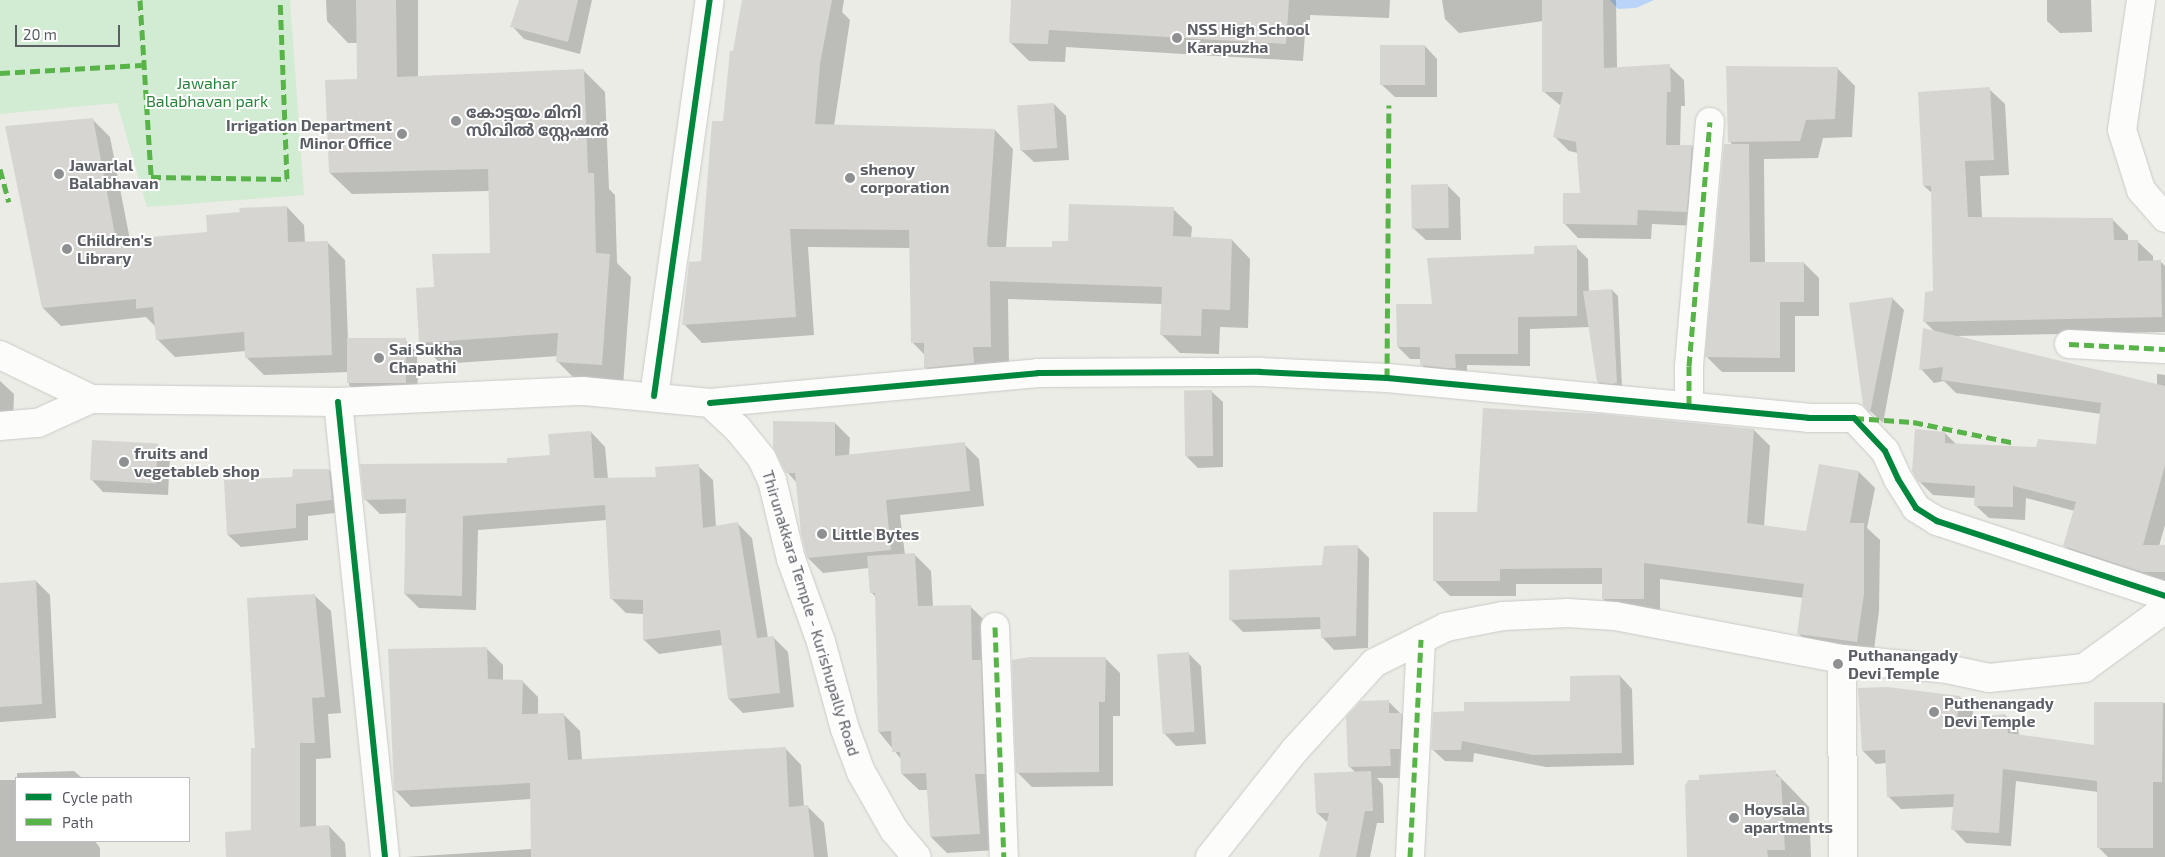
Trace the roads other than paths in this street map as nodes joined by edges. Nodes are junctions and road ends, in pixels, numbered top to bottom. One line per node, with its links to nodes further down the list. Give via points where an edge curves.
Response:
1 (710, 0): 8 (street)
2 (2141, 0): 4 (street, via 2122,130 2141,190)
3 (1710, 122): 12 (street, via 1689,366)
4 (2165, 218)
5 (2069, 344): 6 (street)
6 (2165, 349)
7 (0, 355): 9 (street)
8 (654, 396): 10 (street, via 583,391); 11 (street)
9 (91, 399): 10 (street); 13 (street, via 38,423)
10 (338, 402): 19 (street)
11 (710, 403): 12 (street, via 1038,373 1260,372 1387,378); 20 (street, Thirunakkara Temple - Kurishupally Road, via 738,429 762,459 772,480 791,559 821,642 845,729 861,772 894,830)
12 (1689, 405): 14 (street, via 1808,418 1854,418 1885,451 1916,508 1937,521)
13 (0, 426)
14 (2165, 596)
15 (2165, 609): 18 (street, via 2084,668 1989,678 1947,669)
16 (995, 627): 21 (street)
17 (1421, 638): 18 (street, via 1446,627 1503,616 1568,613 1616,616); 22 (street, via 1374,663 1343,693); 23 (street)
18 (1842, 659): 24 (street)
19 (385, 857)
20 (918, 857)
21 (1004, 857)
22 (1210, 857)
23 (1410, 857)
24 (1843, 857)

